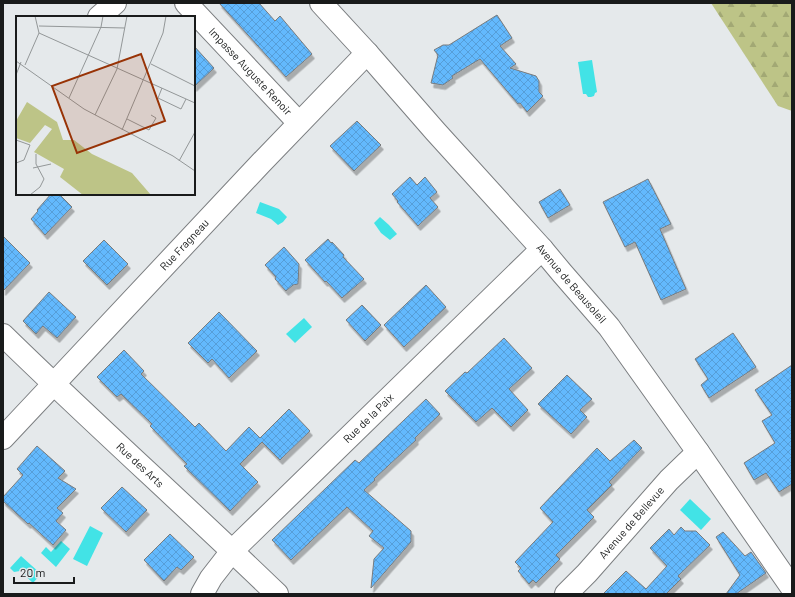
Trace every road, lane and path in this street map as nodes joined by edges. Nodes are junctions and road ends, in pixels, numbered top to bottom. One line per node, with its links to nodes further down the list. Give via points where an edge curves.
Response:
1 (115, 3): 4 (street)
2 (186, 3): 6 (street, Impasse Auguste Renoir)
3 (321, 3): 5 (street, Avenue de Beausoleil)
4 (100, 16)
5 (366, 52): 6 (street, Rue Fragneau); 7 (street, Avenue de Beausoleil)
6 (299, 123): 9 (street, Rue Fragneau)
7 (542, 249): 11 (street, Avenue de Beausoleil, via 609,327); 12 (street, Rue de la Paix)
8 (3, 335): 9 (street, Rue des Arts)
9 (53, 384): 10 (street, Rue Fragneau); 12 (street, Rue des Arts)
10 (3, 438)
11 (698, 452): 13 (street, Avenue de Beausoleil); 16 (street, Avenue de Bellevue, via 669,480)
12 (232, 551): 14 (street, Rue de la Paix); 15 (street, Rue des Arts)
13 (792, 588)
14 (202, 594)
15 (277, 594)
16 (566, 594)

